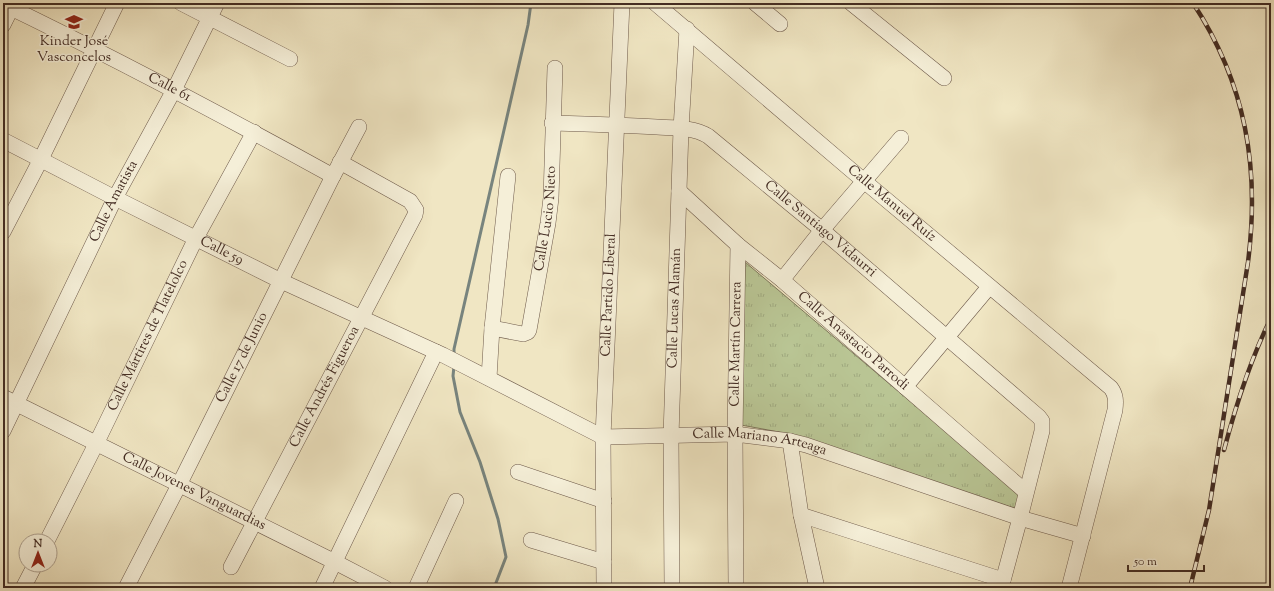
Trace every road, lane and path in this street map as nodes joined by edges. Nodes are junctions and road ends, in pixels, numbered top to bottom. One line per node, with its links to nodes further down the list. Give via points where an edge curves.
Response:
1 (117, 3): 13 (street)
2 (181, 3): 9 (street)
3 (217, 3): 9 (street, Calle Amatista)
4 (622, 3): 19 (street, Calle Partido Liberal)
5 (655, 3): 12 (street, Calle Manuel Ruíz)
6 (755, 3): 10 (street)
7 (851, 3): 16 (street)
8 (9, 5): 11 (street); 13 (street, Calle 61)
9 (210, 18): 14 (street); 17 (street, Calle Amatista)
10 (780, 24)
11 (3, 25)
12 (687, 29): 21 (street, Calle Lucas Alamán); 29 (street, Calle Manuel Ruíz)
13 (94, 50): 17 (street, Calle 61); 25 (street)
14 (290, 59)
15 (555, 68): 18 (street, Calle Lucio Nieto)
16 (944, 78)
17 (174, 90): 22 (street, Calle 61); 31 (street, Calle Amatista)
18 (552, 123): 19 (street, Calle Santiago Vidaurri); 40 (street, Calle Lucio Nieto, via 551,198 528,330 523,334)
19 (617, 125): 21 (street, Calle Santiago Vidaurri); 50 (street, Calle Partido Liberal)
20 (359, 127): 26 (street, Calle 17 de Junio)
21 (681, 129): 30 (street, Calle Lucas Alamán); 32 (street, Calle Santiago Vidaurri, via 702,132 717,142)
22 (254, 132): 27 (street, Calle 61); 34 (street, Calle Mártires de Tlatelolco)
23 (901, 138): 29 (street)
24 (3, 140): 25 (street, Calle 59)
25 (41, 159): 31 (street, Calle 59); 33 (street)
26 (340, 162): 27 (street, Calle 17 de Junio); 39 (street, Calle Andrés Figueroa, via 410,201 416,210)
27 (333, 176): 36 (street, Calle 17 de Junio)
28 (508, 176): 40 (street)
29 (864, 181): 32 (street); 38 (street, Calle Manuel Ruíz)
30 (680, 191): 35 (street, Calle Anastacio Parrodi); 49 (street, Calle Lucas Alamán)
31 (115, 198): 34 (street, Calle 59); 46 (street, Calle Amatista)
32 (822, 230): 37 (street); 41 (street, Calle Santiago Vidaurri)
33 (3, 232)
34 (196, 238): 36 (street, Calle 59); 52 (street, Calle Mártires de Tlatelolco)
35 (738, 245): 37 (street, Calle Anastacio Parrodi); 48 (street, Calle Martín Carrera)
36 (281, 280): 39 (street, Calle 59); 54 (street, Calle 17 de Junio)
37 (782, 280): 44 (street, Calle Anastacio Parrodi)
38 (989, 287): 41 (street); 62 (street, Calle Manuel Ruíz, via 1115,394 1115,410)
39 (362, 318): 42 (street, Calle 59); 60 (street, Calle Andrés Figueroa)
40 (492, 328): 43 (street)
41 (947, 337): 44 (street); 55 (street, Calle Santiago Vidaurri, via 1042,421 1042,431)
42 (440, 354): 43 (street, Calle Mariano Arteaga); 64 (street)
43 (489, 378): 50 (street, Calle Mariano Arteaga)
44 (905, 387): 55 (street, Calle Anastacio Parrodi)
45 (3, 397): 46 (street, Calle Jovenes Vanguardias)
46 (17, 404): 47 (street, Calle Amatista); 52 (street, Calle Jovenes Vanguardias)
47 (3, 431)
48 (735, 434): 49 (street, Calle Mariano Arteaga); 51 (street, Calle Mariano Arteaga); 76 (street, Calle Martín Carrera)
49 (671, 436): 50 (street, Calle Mariano Arteaga); 75 (street, Calle Lucas Alamán)
50 (603, 437): 57 (street, Calle Partido Liberal)
51 (790, 441): 58 (street); 59 (street, Calle Mariano Arteaga)
52 (96, 444): 54 (street, Calle Jovenes Vanguardias); 61 (street, Calle Mártires de Tlatelolco)
53 (518, 472): 57 (street)
54 (179, 485): 60 (street, Calle Jovenes Vanguardias); 70 (street, Calle 17 de Junio)
55 (1026, 492): 59 (street)
56 (456, 501): 73 (street)
57 (604, 501): 65 (street, Calle Partido Liberal)
58 (801, 515): 68 (street); 77 (street)
59 (1020, 518): 62 (street, Calle Mariano Arteaga); 68 (street)
60 (254, 523): 64 (street, Calle Jovenes Vanguardias); 66 (street, Calle Andrés Figueroa)
61 (51, 533)
62 (1083, 536): 78 (street)
63 (532, 540): 65 (street)
64 (335, 562): 71 (street); 72 (street, Calle Jovenes Vanguardias)
65 (604, 562): 74 (street, Calle Partido Liberal)
66 (231, 568)
67 (31, 573): 69 (street)
68 (1002, 584)
69 (23, 588)
70 (126, 588)
71 (322, 588)
72 (385, 588)
73 (416, 588)
74 (604, 588)
75 (672, 588)
76 (736, 588)
77 (818, 588)
78 (1069, 588)

